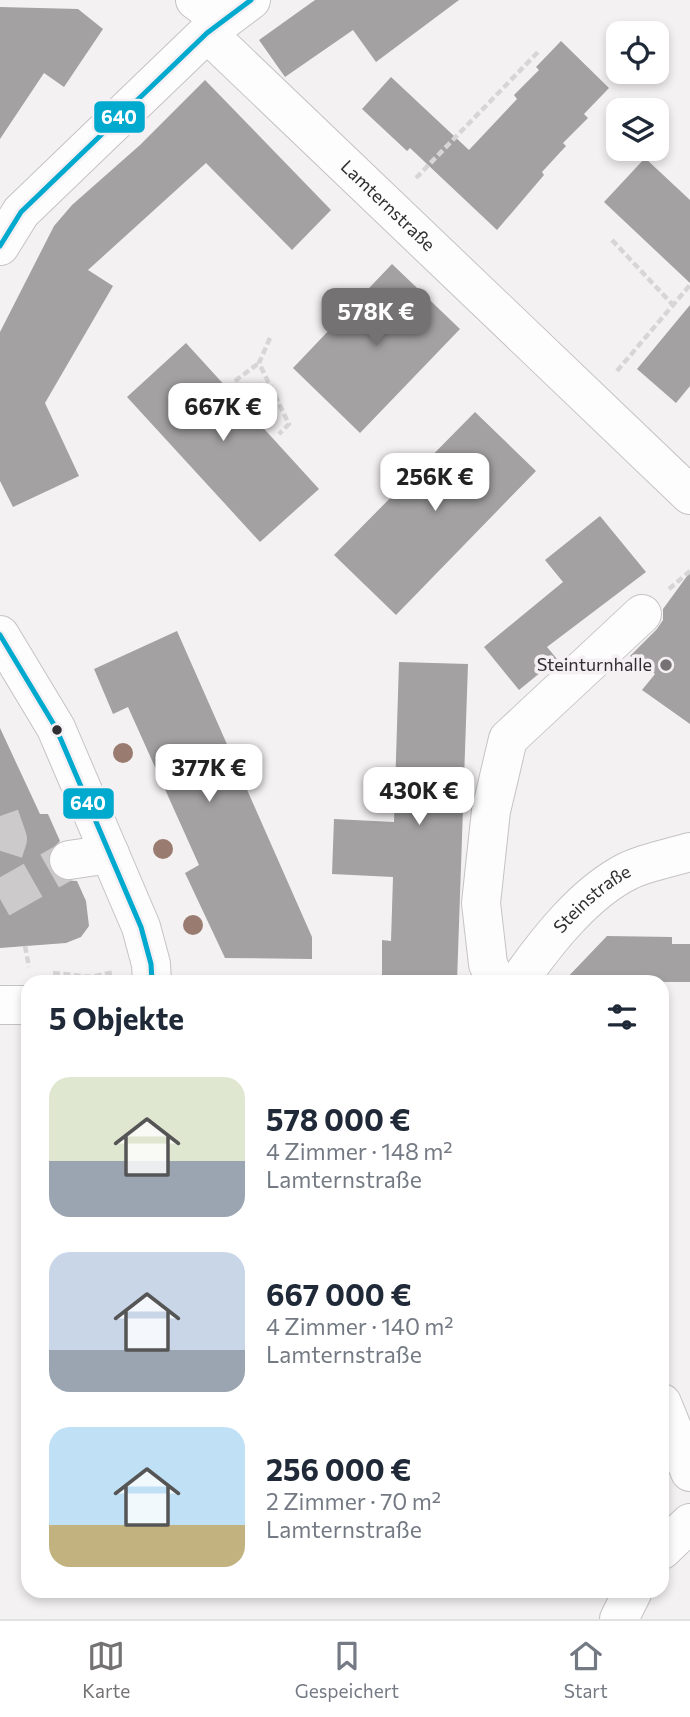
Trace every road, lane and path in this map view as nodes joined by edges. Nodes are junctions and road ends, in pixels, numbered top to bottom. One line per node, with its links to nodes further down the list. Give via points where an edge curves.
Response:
1 (219, 13): 3 (street, Lamternstraße); 5 (street, via 20,212)
2 (538, 52): 3 (path)
3 (388, 206): 13 (street, Lamternstraße)
4 (612, 240): 7 (path)
5 (0, 246)
6 (690, 285): 7 (path)
7 (673, 305): 9 (path)
8 (270, 338): 10 (path)
9 (626, 360)
10 (259, 363): 11 (path); 12 (path, via 289,424)
11 (234, 381)
12 (279, 434)
13 (690, 495)
14 (690, 571): 15 (path)
15 (683, 576)
16 (642, 614): 25 (street, via 508,739 491,811 481,903)
17 (0, 636): 19 (street, via 56,728)
18 (690, 852): 26 (street, Steinstraße, via 597,879)
19 (110, 855): 20 (street); 22 (street, via 141,927)
20 (68, 860)
21 (25, 946): 23 (path)
22 (152, 973): 24 (path)
23 (30, 975)
24 (122, 975)
25 (493, 975)
26 (523, 975)
27 (21, 989): 28 (street)
28 (0, 1004)
29 (669, 1420): 30 (street)
30 (690, 1472)
31 (690, 1523): 32 (street)
32 (669, 1543)
33 (630, 1598): 34 (street)
34 (619, 1619)

